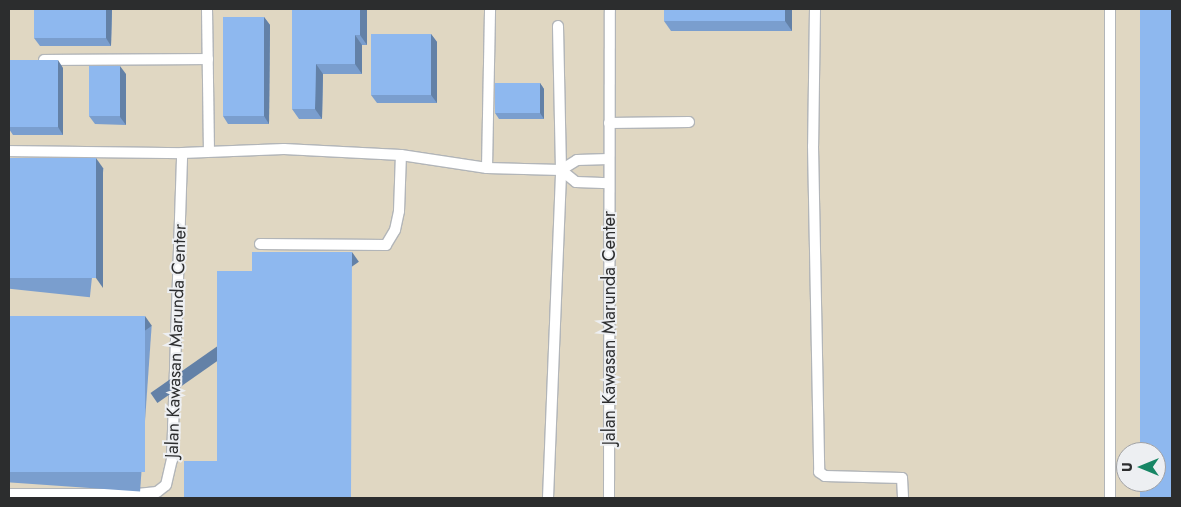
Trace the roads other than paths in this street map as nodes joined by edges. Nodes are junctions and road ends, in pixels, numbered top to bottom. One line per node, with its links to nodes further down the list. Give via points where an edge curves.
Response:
1 (207, 9): 7 (lane)
2 (490, 9): 16 (lane)
3 (610, 9): 9 (lane, Jalan Kawasan Marunda Center)
4 (814, 9): 23 (lane, via 819,472 825,476 902,478)
5 (1110, 9): 24 (lane)
6 (558, 26): 17 (lane)
7 (208, 59): 8 (lane); 12 (lane)
8 (29, 60)
9 (608, 122): 10 (lane); 15 (lane, Jalan Kawasan Marunda Center)
10 (689, 122)
11 (9, 151): 13 (lane)
12 (209, 151): 13 (lane); 14 (lane, via 284,149)
13 (182, 153): 20 (lane, Jalan Kawasan Marunda Center, via 172,460 166,484 157,492 137,494)
14 (401, 156): 16 (lane); 19 (lane, via 395,230 386,245)
15 (609, 159): 17 (lane, via 577,160); 18 (lane, Jalan Kawasan Marunda Center)
16 (487, 168): 17 (lane)
17 (561, 170): 18 (lane, via 576,182); 21 (lane)
18 (609, 183): 22 (lane, Jalan Kawasan Marunda Center)
19 (260, 244)
20 (9, 494)
21 (548, 498)
22 (609, 498)
23 (903, 498)
24 (1110, 498)

